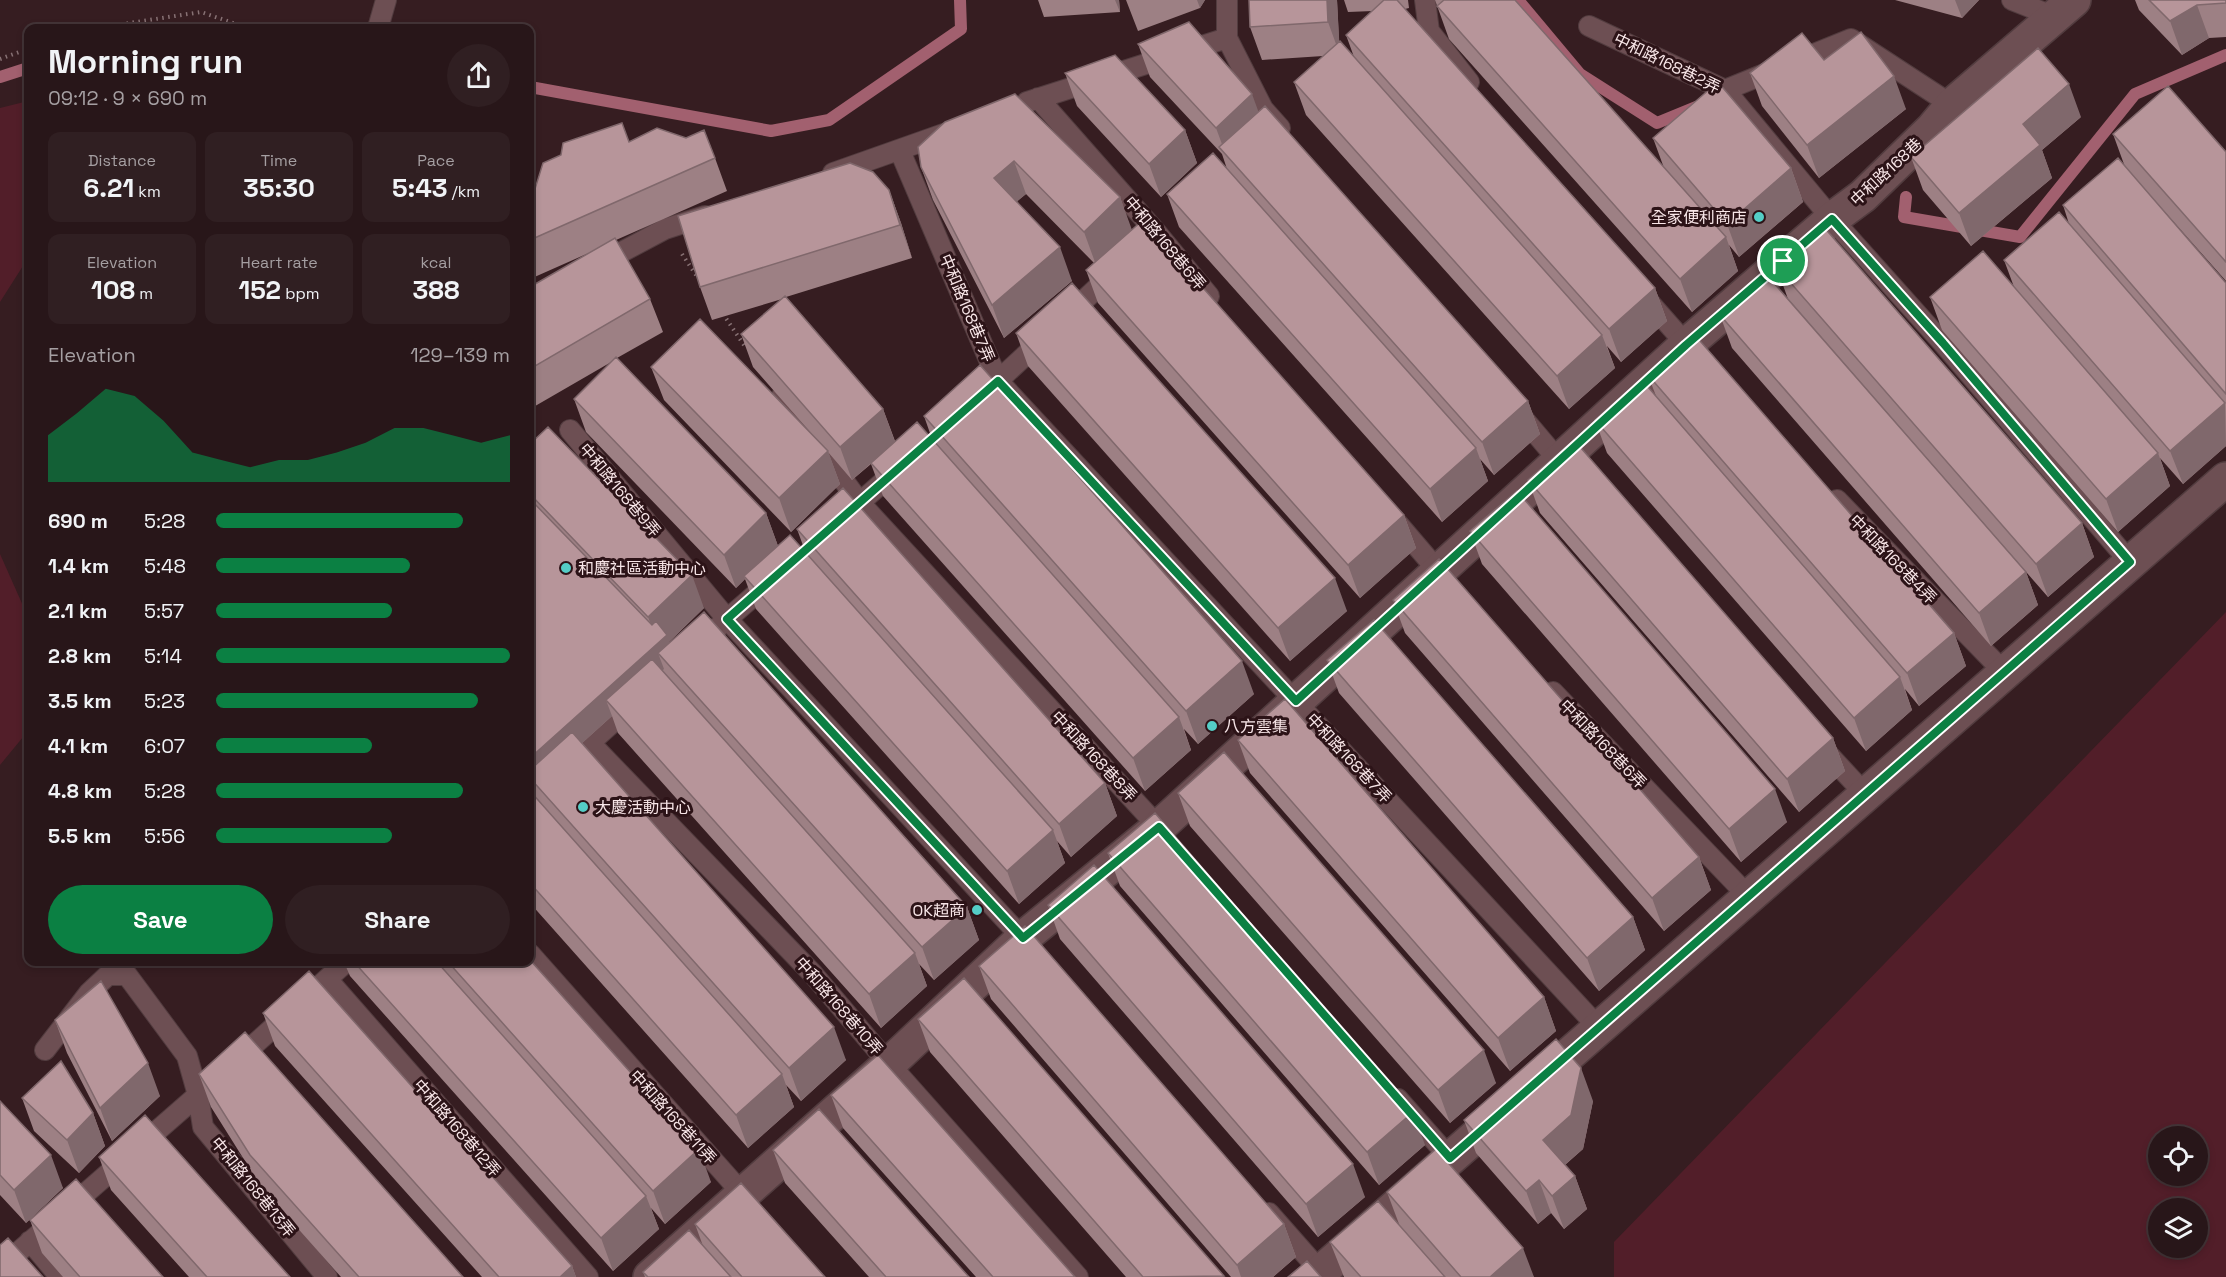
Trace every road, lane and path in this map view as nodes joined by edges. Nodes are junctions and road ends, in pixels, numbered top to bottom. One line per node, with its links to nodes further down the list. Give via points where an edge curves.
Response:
1 (386, 0): 8 (lane)
2 (1227, 0): 10 (lane)
3 (1425, 0): 14 (lane, via 1429,32)
4 (2012, 0): 5 (lane)
5 (2064, 9): 16 (street, 中和路168巷)
6 (123, 24): 7 (path, via 201,12)
7 (236, 24)
8 (379, 24)
9 (1589, 26): 13 (lane, 中和路168巷2弄)
10 (1227, 38): 15 (lane); 19 (lane, via 1263,109)
11 (24, 50): 12 (path)
12 (0, 59)
13 (1725, 90): 16 (lane, via 1851,39); 23 (lane, 中和路168巷2弄)
14 (1478, 94)
15 (1038, 98): 17 (lane); 25 (lane, 中和路168巷6弄)
16 (1952, 105): 23 (street, 中和路168巷, via 1863,196)
17 (1006, 110)
18 (964, 127): 20 (lane)
19 (1293, 145)
20 (900, 151): 21 (lane); 35 (lane, 中和路168巷7弄)
21 (811, 181)
22 (721, 210): 24 (lane)
23 (1832, 219): 34 (street, 中和路168巷); 46 (lane, 中和路168巷2弄)
24 (665, 229): 28 (lane); 29 (path)
25 (1156, 232): 26 (lane); 32 (lane, 中和路168巷6弄)
26 (1139, 248)
27 (1123, 263): 35 (lane)
28 (581, 273)
29 (699, 279)
30 (1640, 291): 34 (lane)
31 (719, 308): 33 (path)
32 (1225, 315)
33 (746, 348): 43 (lane, 中和路168巷8弄)
34 (1694, 354): 40 (street, 中和路168巷)
35 (998, 381): 36 (lane); 52 (lane, 中和路168巷7弄)
36 (972, 404)
37 (1514, 407): 40 (lane)
38 (570, 430): 49 (lane, 中和路168巷9弄)
39 (911, 457): 43 (lane)
40 (1567, 470): 48 (street, 中和路168巷)
41 (2226, 479): 46 (street)
42 (1824, 488): 50 (lane, 中和路168巷4弄)
43 (860, 502): 45 (lane); 57 (lane, 中和路168巷8弄)
44 (1385, 507): 48 (lane)
45 (833, 526)
46 (2130, 562): 50 (street)
47 (789, 565): 49 (lane)
48 (1446, 580): 52 (street, 中和路168巷)
49 (727, 619): 53 (lane); 59 (lane, 中和路168巷9弄)
50 (2004, 672): 56 (street)
51 (1536, 674): 58 (lane, 中和路168巷6弄)
52 (1296, 701): 57 (street, 中和路168巷); 63 (lane, 中和路168巷7弄)
53 (590, 742): 55 (lane); 65 (lane, 中和路168巷10弄, via 813,974)
54 (1817, 742): 56 (lane)
55 (534, 793)
56 (1865, 794): 58 (street)
57 (1167, 836): 59 (street, 中和路168巷)
58 (1749, 897): 63 (street)
59 (1031, 947): 65 (street, 中和路168巷)
60 (534, 959): 70 (lane, 中和路168巷11弄)
61 (342, 966): 62 (lane)
62 (327, 979): 67 (lane); 76 (lane, 中和路168巷12弄)
63 (1599, 1028): 68 (street)
64 (45, 1050): 67 (lane, 中和路168巷13弄, via 108,975 127,975 187,1056)
65 (889, 1064): 70 (street, 中和路168巷); 78 (lane, 中和路168巷10弄)
66 (1387, 1087): 68 (lane)
67 (198, 1095): 71 (lane); 75 (lane, 中和路168巷13弄, via 203,1127)
68 (1450, 1158): 73 (street)
69 (1258, 1201): 73 (lane)
70 (750, 1203): 77 (street, 中和路168巷)
71 (30, 1241): 72 (lane); 74 (lane)
72 (0, 1268)
73 (1318, 1274)
74 (60, 1277)
75 (327, 1277)
76 (588, 1277)
77 (650, 1277)
78 (1078, 1277)

